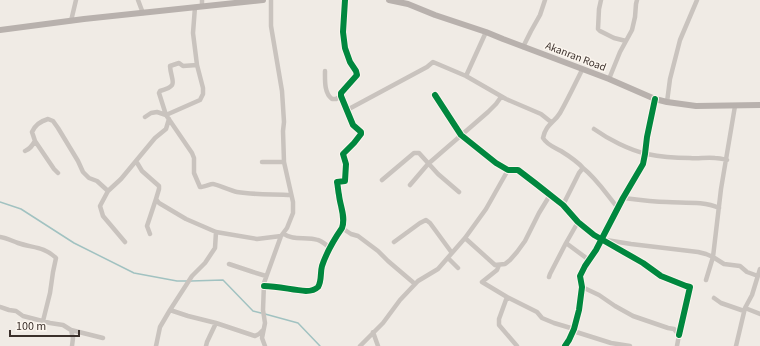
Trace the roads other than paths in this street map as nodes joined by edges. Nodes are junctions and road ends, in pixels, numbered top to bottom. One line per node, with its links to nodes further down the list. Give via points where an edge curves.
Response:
1 (76, 0): 15 (street)
2 (138, 0): 14 (street)
3 (263, 0): 12 (main road)
4 (271, 0): 44 (street, via 271,26 282,91)
5 (345, 0): 26 (street, via 345,48 357,75)
6 (389, 0): 11 (main road, Akanran Road)
7 (545, 0): 19 (street)
8 (601, 0): 18 (street, via 598,29)
9 (637, 0): 18 (street, via 632,30)
10 (697, 0): 29 (street, via 680,40)
11 (404, 2): 17 (main road, Akanran Road)
12 (202, 3): 13 (main road)
13 (195, 7): 14 (main road); 20 (street, via 193,33)
14 (143, 13): 15 (main road)
15 (71, 21): 16 (main road)
16 (0, 30)
17 (486, 32): 19 (main road, Akanran Road); 23 (street)
18 (626, 41): 24 (street)
19 (524, 47): 21 (main road, Akanran Road)
20 (197, 65): 34 (street, via 203,88 200,100); 34 (street, via 183,66 179,63 170,66 173,85 159,93)
21 (582, 70): 24 (main road, Akanran Road); 35 (street, via 559,115)
22 (325, 71): 26 (street, via 329,97 336,99)
23 (466, 76): 27 (street); 32 (street, via 433,62)
24 (609, 79): 28 (main road, Akanran Road)
25 (435, 95): 37 (street)
26 (341, 96): 32 (street)
27 (501, 97): 35 (street, via 541,114); 37 (street, via 494,107)
28 (655, 98): 29 (main road, Akanran Road); 40 (street)
29 (667, 102): 31 (main road, Akanran Road, via 696,106)
30 (760, 105): 31 (main road, Akanran Road)
31 (735, 106): 41 (street)
32 (347, 110): 61 (street, via 353,125 361,134 342,154 346,164 344,181 337,182 343,216)
33 (145, 117): 34 (street, via 157,112)
34 (167, 117): 42 (street, via 166,129); 53 (street, via 192,153 194,173 200,187 213,184 237,192)
35 (551, 122): 46 (street, via 542,138)
36 (594, 128): 40 (street, via 604,136)
37 (461, 135): 45 (street); 47 (street)
38 (35, 142): 39 (street); 48 (street); 51 (street, via 33,129 42,121 53,121 83,172)
39 (25, 151)
40 (645, 154): 41 (street); 55 (street, via 643,164)
41 (727, 160): 59 (street)
42 (136, 161): 51 (street); 56 (street, via 142,171 158,186)
43 (262, 162): 44 (street)
44 (284, 162): 53 (street)
45 (428, 164): 49 (street, via 419,153 414,153); 50 (street); 52 (street)
46 (583, 168): 57 (street); 58 (street)
47 (508, 170): 54 (street, via 518,170); 66 (street, via 486,209)
48 (58, 173)
49 (382, 180)
50 (410, 185)
51 (108, 191): 68 (street, via 100,206 103,216)
52 (459, 192)
53 (291, 195): 64 (street, via 293,213)
54 (550, 195): 57 (street); 77 (street, via 517,252 506,264)
55 (623, 198): 58 (street); 59 (street, via 714,205)
56 (156, 199): 62 (street, via 186,219); 63 (street, via 147,226)
57 (563, 205): 60 (street)
58 (618, 208): 67 (street)
59 (719, 208): 73 (street)
60 (578, 222): 67 (street); 70 (street)
61 (342, 228): 71 (street); 84 (street, via 378,251)
62 (216, 232): 64 (street, via 257,239); 90 (street, via 214,248)
63 (150, 234)
64 (282, 235): 71 (street, via 319,240); 80 (street)
65 (0, 237): 93 (street, via 36,247 56,258)
66 (465, 238): 72 (street); 77 (street, via 495,265)
67 (602, 239): 73 (street, via 694,251); 75 (street); 99 (street, via 661,276 690,287)
68 (125, 242)
69 (394, 242): 72 (street, via 426,220)
70 (566, 243): 75 (street); 82 (street)
71 (329, 247): 85 (street, via 321,280 315,290)
72 (452, 253): 74 (street)
73 (713, 257): 81 (street, via 724,264 740,266); 83 (street)
74 (448, 258): 78 (street); 84 (street, via 438,269)
75 (589, 260): 86 (street, via 580,276)
76 (229, 264): 80 (street)
77 (499, 264): 87 (street, via 497,270 482,282)
78 (458, 268)
79 (760, 269): 81 (street)
80 (266, 276): 85 (street)
81 (758, 276): 91 (street)
82 (549, 277)
83 (706, 280)
84 (415, 284): 98 (street)
85 (264, 286): 96 (street)
86 (582, 287): 97 (street); 99 (street, via 633,316 674,330)
87 (507, 297): 97 (street, via 537,312 542,318); 107 (street, via 498,325)
88 (714, 298): 91 (street, via 721,303)
89 (0, 307): 93 (street)
90 (170, 310): 94 (street); 102 (street, via 160,327)
91 (745, 310): 92 (street); 111 (street)
92 (760, 314)
93 (42, 321): 95 (street, via 63,324)
94 (216, 323): 96 (street, via 255,336); 103 (street)
95 (71, 330): 100 (street); 101 (street)
96 (263, 330): 104 (street)
97 (573, 330): 108 (street); 109 (street, via 611,343)
98 (373, 332): 105 (street); 106 (street)
99 (679, 335): 110 (street)
100 (103, 338)
101 (72, 346)
102 (156, 346)
103 (206, 346)
104 (265, 346)
105 (360, 346)
106 (378, 346)
107 (515, 346)
108 (565, 346)
109 (630, 346)
110 (677, 346)
111 (736, 346)

